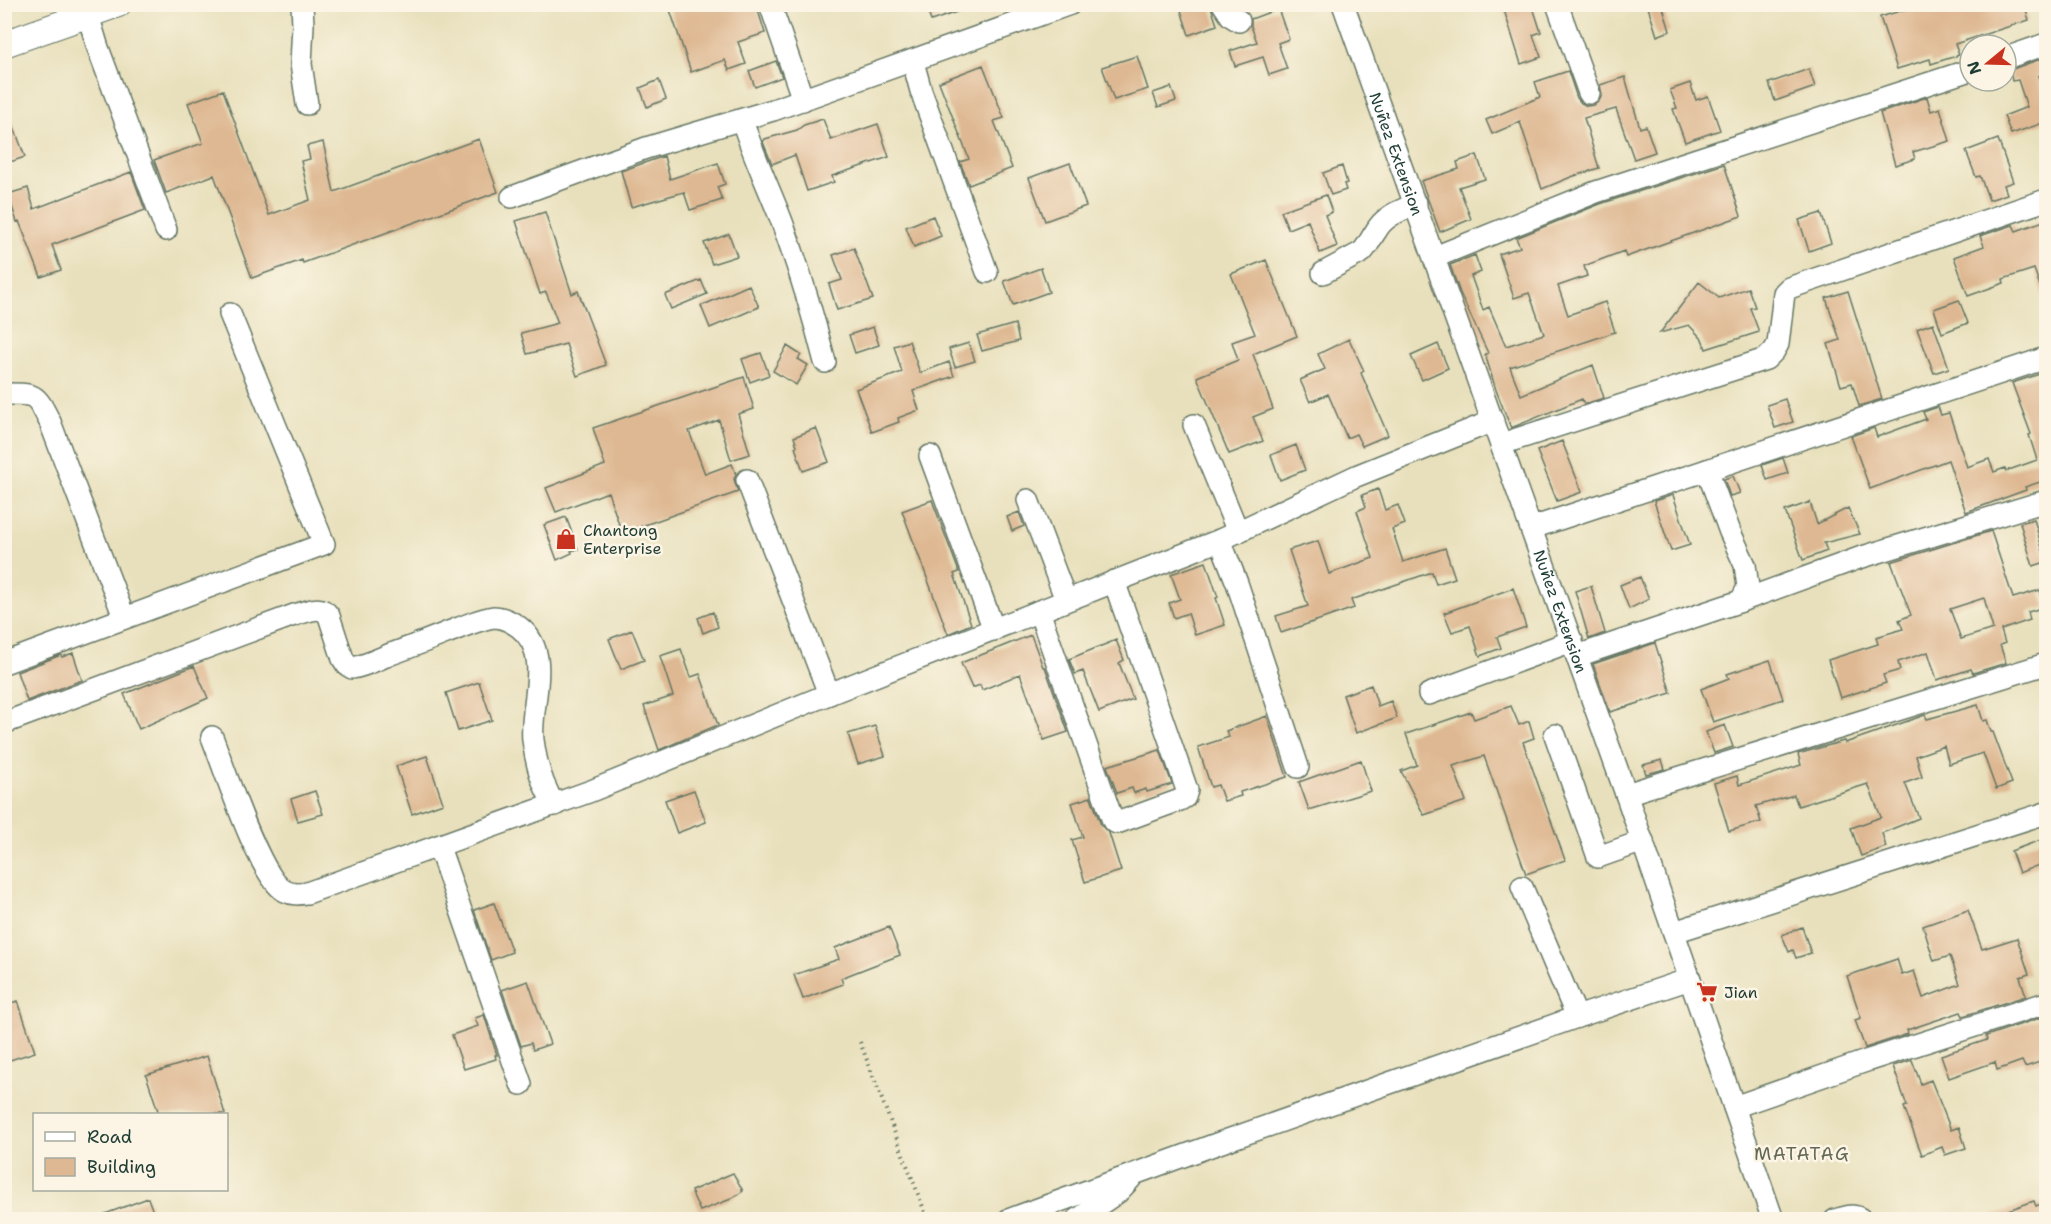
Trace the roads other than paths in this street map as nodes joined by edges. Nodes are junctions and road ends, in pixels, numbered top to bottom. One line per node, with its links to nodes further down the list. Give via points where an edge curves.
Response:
1 (118, 4): 8 (main road)
2 (302, 4): 17 (street, via 301,64)
3 (770, 4): 16 (street)
4 (1070, 4): 13 (street)
5 (1223, 4): 9 (street)
6 (1343, 4): 21 (street, Nuñez Extension)
7 (1557, 4): 15 (street)
8 (88, 15): 10 (main road); 22 (street)
9 (1239, 21)
10 (4, 44)
11 (2046, 44): 12 (street)
12 (2018, 54)
13 (913, 62): 16 (street); 24 (street)
14 (1958, 74): 23 (street, via 1596,192)
15 (1589, 93)
16 (803, 100): 18 (street)
17 (307, 104)
18 (742, 120): 19 (street, via 646,148); 28 (street, via 810,302)
19 (512, 197)
20 (2046, 200): 32 (street, via 1789,288 1784,293 1778,344 1766,359)
21 (1416, 204): 23 (street, Nuñez Extension); 25 (street, via 1388,216 1362,252)
22 (166, 230)
23 (1435, 257): 30 (street, Nuñez Extension)
24 (987, 272)
25 (1323, 273)
26 (230, 314): 44 (street, via 324,544)
27 (2046, 358): 34 (street)
28 (825, 362)
29 (4, 394): 44 (street, via 33,395 39,400)
30 (1493, 421): 32 (street, Nuñez Extension); 39 (street, via 1356,476)
31 (1194, 425): 39 (street)
32 (1501, 444): 38 (street, Nuñez Extension)
33 (930, 456): 45 (street)
34 (1707, 470): 38 (street); 42 (street, via 1745,565 1748,587)
35 (747, 480): 49 (street)
36 (1028, 500): 41 (street)
37 (2046, 501): 42 (street, via 1859,558)
38 (1532, 528): 46 (street, Nuñez Extension)
39 (1229, 536): 40 (street); 54 (street, via 1237,583)
40 (1114, 581): 41 (street); 43 (street, via 1187,790 1180,800 1117,823 1113,821)
41 (1066, 600): 43 (street)
42 (1741, 602): 46 (street)
43 (1039, 611): 45 (street)
44 (124, 617): 47 (street)
45 (994, 630): 49 (street)
46 (1575, 649): 50 (street); 55 (street, Nuñez Extension)
47 (4, 663)
48 (2046, 664): 55 (street)
49 (829, 694): 56 (street)
50 (1429, 694)
51 (4, 723): 56 (street, via 319,608 329,616 344,659 352,668 496,617 523,630 537,654 533,739 542,780)
52 (1555, 735): 58 (street, via 1598,857)
53 (212, 737): 59 (street, via 261,859 273,881 284,891 295,895 308,893)
54 (1298, 767)
55 (1626, 794): 58 (street, Nuñez Extension)
56 (555, 805): 59 (street)
57 (2046, 813): 61 (street)
58 (1643, 841): 61 (street, Nuñez Extension)
59 (439, 847): 65 (street)
60 (1522, 887): 64 (street)
61 (1674, 932): 62 (street, Nuñez Extension)
62 (1690, 979): 64 (street); 66 (street, Nuñez Extension)
63 (2046, 1003): 66 (street)
64 (1577, 1017): 67 (street)
65 (520, 1084)
66 (1734, 1107): 70 (street, Nuñez Extension)
67 (1136, 1173): 68 (street); 69 (street, via 1118,1192)
68 (1008, 1220)
69 (1077, 1220)
70 (1773, 1220)
71 (1835, 1220): 72 (street, via 1850,1215)
72 (1862, 1220)

